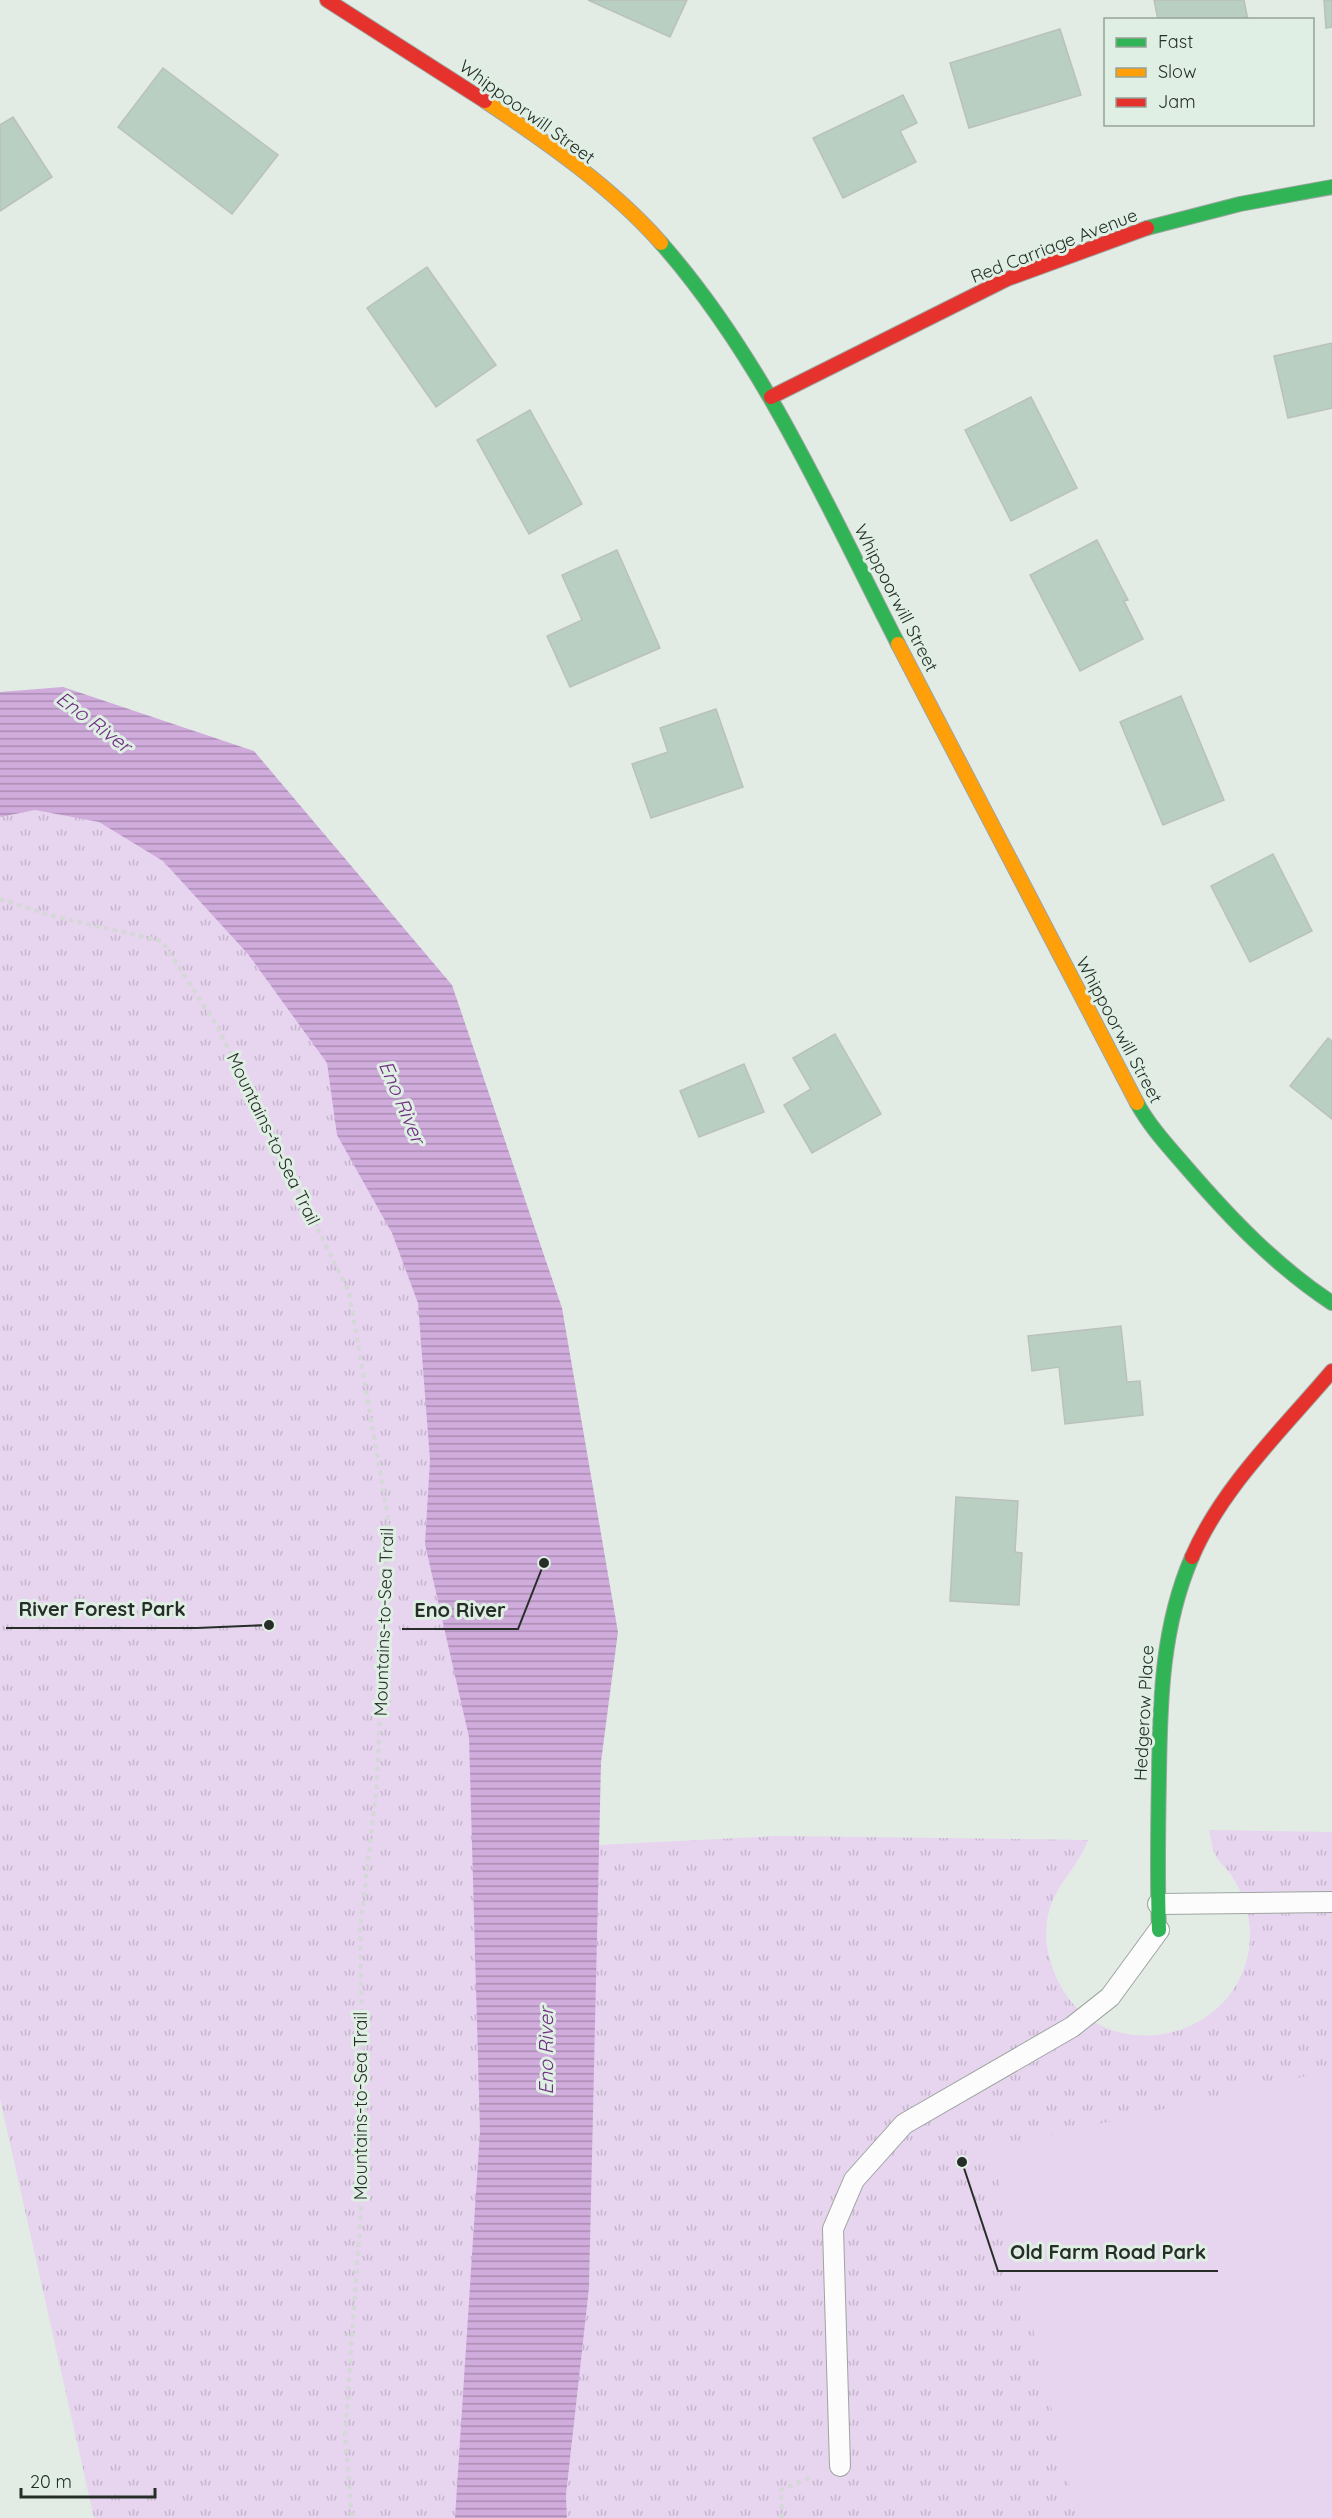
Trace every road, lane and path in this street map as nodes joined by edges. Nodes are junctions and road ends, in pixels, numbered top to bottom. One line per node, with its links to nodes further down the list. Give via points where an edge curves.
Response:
1 (327, 0): 3 (street, Whippoorwill Street, via 554,148 638,218 689,274 731,331)
2 (1332, 187): 3 (street, Red Carriage Avenue, via 1240,204 1134,232 1007,279)
3 (771, 397): 5 (street, Whippoorwill Street, via 1120,1074 1148,1121 1227,1215 1296,1279)
4 (0, 899): 11 (path, Mountains-to-Sea Trail, via 56,917 162,941 217,1026 349,1292 388,1518 377,1784 360,1930 364,2153 345,2436)
5 (1332, 1303)
6 (1332, 1371): 8 (street, Hedgerow Place, via 1211,1520 1175,1599 1160,1686)
7 (1332, 1902): 8 (lane)
8 (1158, 1904): 9 (street, Hedgerow Place)
9 (1160, 1930): 10 (lane, via 1110,1997 1072,2027 904,2124 854,2180 833,2229)
10 (840, 2466): 12 (path, via 781,2490)
11 (352, 2518)
12 (782, 2518)

